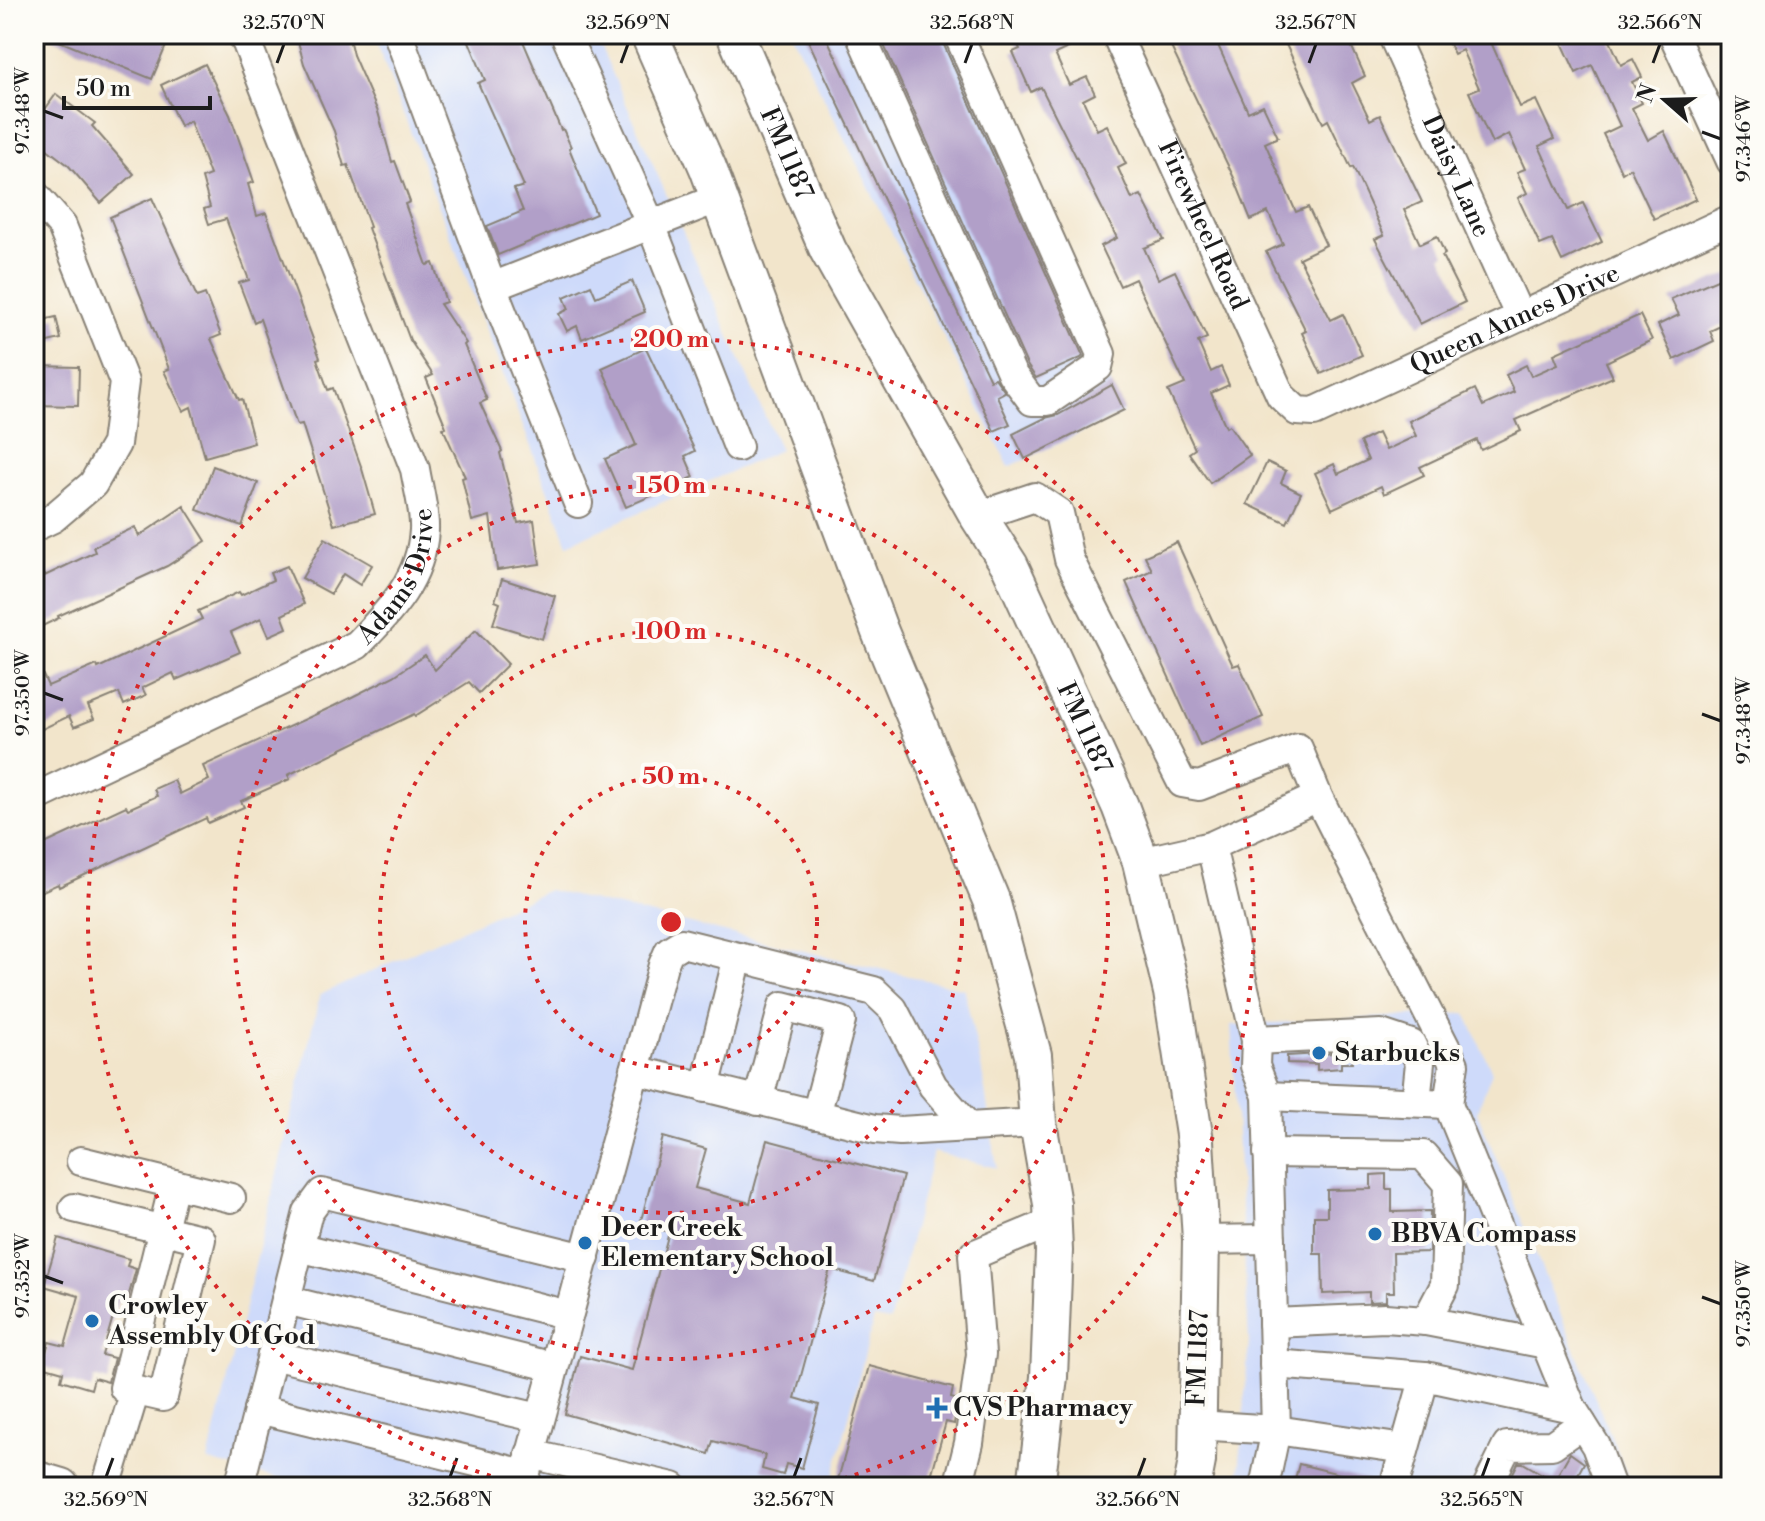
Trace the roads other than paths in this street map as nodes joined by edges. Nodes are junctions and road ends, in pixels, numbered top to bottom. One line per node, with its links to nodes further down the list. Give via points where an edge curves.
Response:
1 (240, 34): 24 (street, Adams Drive, via 415,469 424,529 414,572 397,603 357,645)
2 (398, 34): 16 (street)
3 (565, 34): 15 (street)
4 (649, 34): 13 (main road)
5 (735, 34): 21 (main road, FM 1187 / FM 1187, via 828,250)
6 (860, 34): 7 (street, via 1012,374 1032,401 1048,401 1098,367 1101,354)
7 (958, 34)
8 (1116, 34): 18 (street, Firewheel Road, via 1281,396)
9 (1392, 34): 17 (street, Daisy Lane)
10 (1673, 34): 11 (street)
11 (1731, 161)
12 (34, 194): 22 (street, via 62,226 124,382 116,444 93,484)
13 (719, 198): 15 (street); 38 (main road, via 880,632 991,900 1033,1055)
14 (1731, 219): 17 (street, Queen Annes Drive)
15 (651, 225): 16 (street); 19 (street)
16 (492, 287): 20 (street)
17 (1520, 317): 18 (street, Queen Annes Drive, via 1314,412)
18 (1297, 411)
19 (738, 447)
20 (578, 503)
21 (978, 516): 23 (street, via 1035,497 1059,513 1069,559 1182,783 1199,786 1298,748); 26 (main road, FM 1187 / FM 1187, via 1010,566)
22 (34, 527)
23 (1318, 797): 25 (street); 36 (street, via 1454,1064)
24 (34, 798)
25 (1211, 846): 26 (street); 30 (street)
26 (1141, 862): 48 (main road, FM 1187 / FM 1187, via 1172,992 1195,1141)
27 (738, 957): 28 (street); 31 (street, via 682,943 669,951); 32 (street)
28 (820, 978): 29 (street); 39 (street, via 874,991 893,1009 933,1086)
29 (811, 1013): 34 (street, via 783,1006); 37 (street, via 841,1021)
30 (1256, 1040): 33 (street, via 1255,1066); 35 (street, via 1381,1034 1411,1044 1420,1063)
31 (635, 1070): 32 (street); 50 (street)
32 (705, 1088): 34 (street)
33 (1267, 1096): 35 (street); 40 (street)
34 (758, 1101): 37 (street)
35 (1416, 1102): 36 (street)
36 (1448, 1104): 55 (street)
37 (816, 1115): 39 (street, via 900,1131)
38 (1038, 1123): 39 (street); 45 (main road)
39 (967, 1125)
40 (1268, 1153): 47 (street); 53 (street, via 1423,1155 1448,1184 1445,1285)
41 (81, 1161): 42 (street)
42 (174, 1184): 43 (street); 46 (street)
43 (231, 1198)
44 (74, 1208): 46 (street)
45 (1052, 1213): 73 (street, via 973,1255 981,1354); 74 (main road, via 1049,1377); 75 (main road, via 1067,1232 1069,1358)
46 (164, 1230): 60 (street, via 124,1388); 60 (street, via 201,1239 163,1397)
47 (1271, 1239): 48 (street); 54 (street)
48 (1201, 1240): 66 (main road, FM 1187 / FM 1187)
49 (299, 1247): 50 (street, via 308,1212 322,1193); 51 (street); 52 (street)
50 (585, 1258): 52 (street)
51 (286, 1300): 56 (street); 58 (street)
52 (568, 1315): 58 (street)
53 (1426, 1321): 54 (street); 55 (street)
54 (1273, 1323): 57 (street)
55 (1546, 1344): 62 (street)
56 (272, 1355): 61 (street); 63 (street)
57 (1274, 1364): 59 (street); 64 (street)
58 (554, 1367): 63 (street)
59 (1425, 1376): 62 (street); 65 (street)
60 (135, 1391): 70 (street)
61 (258, 1409): 67 (street); 71 (street)
62 (1577, 1416): 78 (street, via 1552,1445 1507,1446); 79 (street, via 1596,1446)
63 (539, 1418): 67 (street)
64 (1276, 1430): 65 (street); 66 (street); 76 (street)
65 (1404, 1449): 77 (street)
66 (1197, 1465)
67 (526, 1471): 72 (street)
68 (34, 1479): 69 (main road)
69 (61, 1487)
70 (106, 1487)
71 (239, 1487)
72 (673, 1487)
73 (958, 1487)
74 (1036, 1487)
75 (1053, 1487)
76 (1264, 1487)
77 (1394, 1487)
78 (1487, 1487)
79 (1611, 1487)

